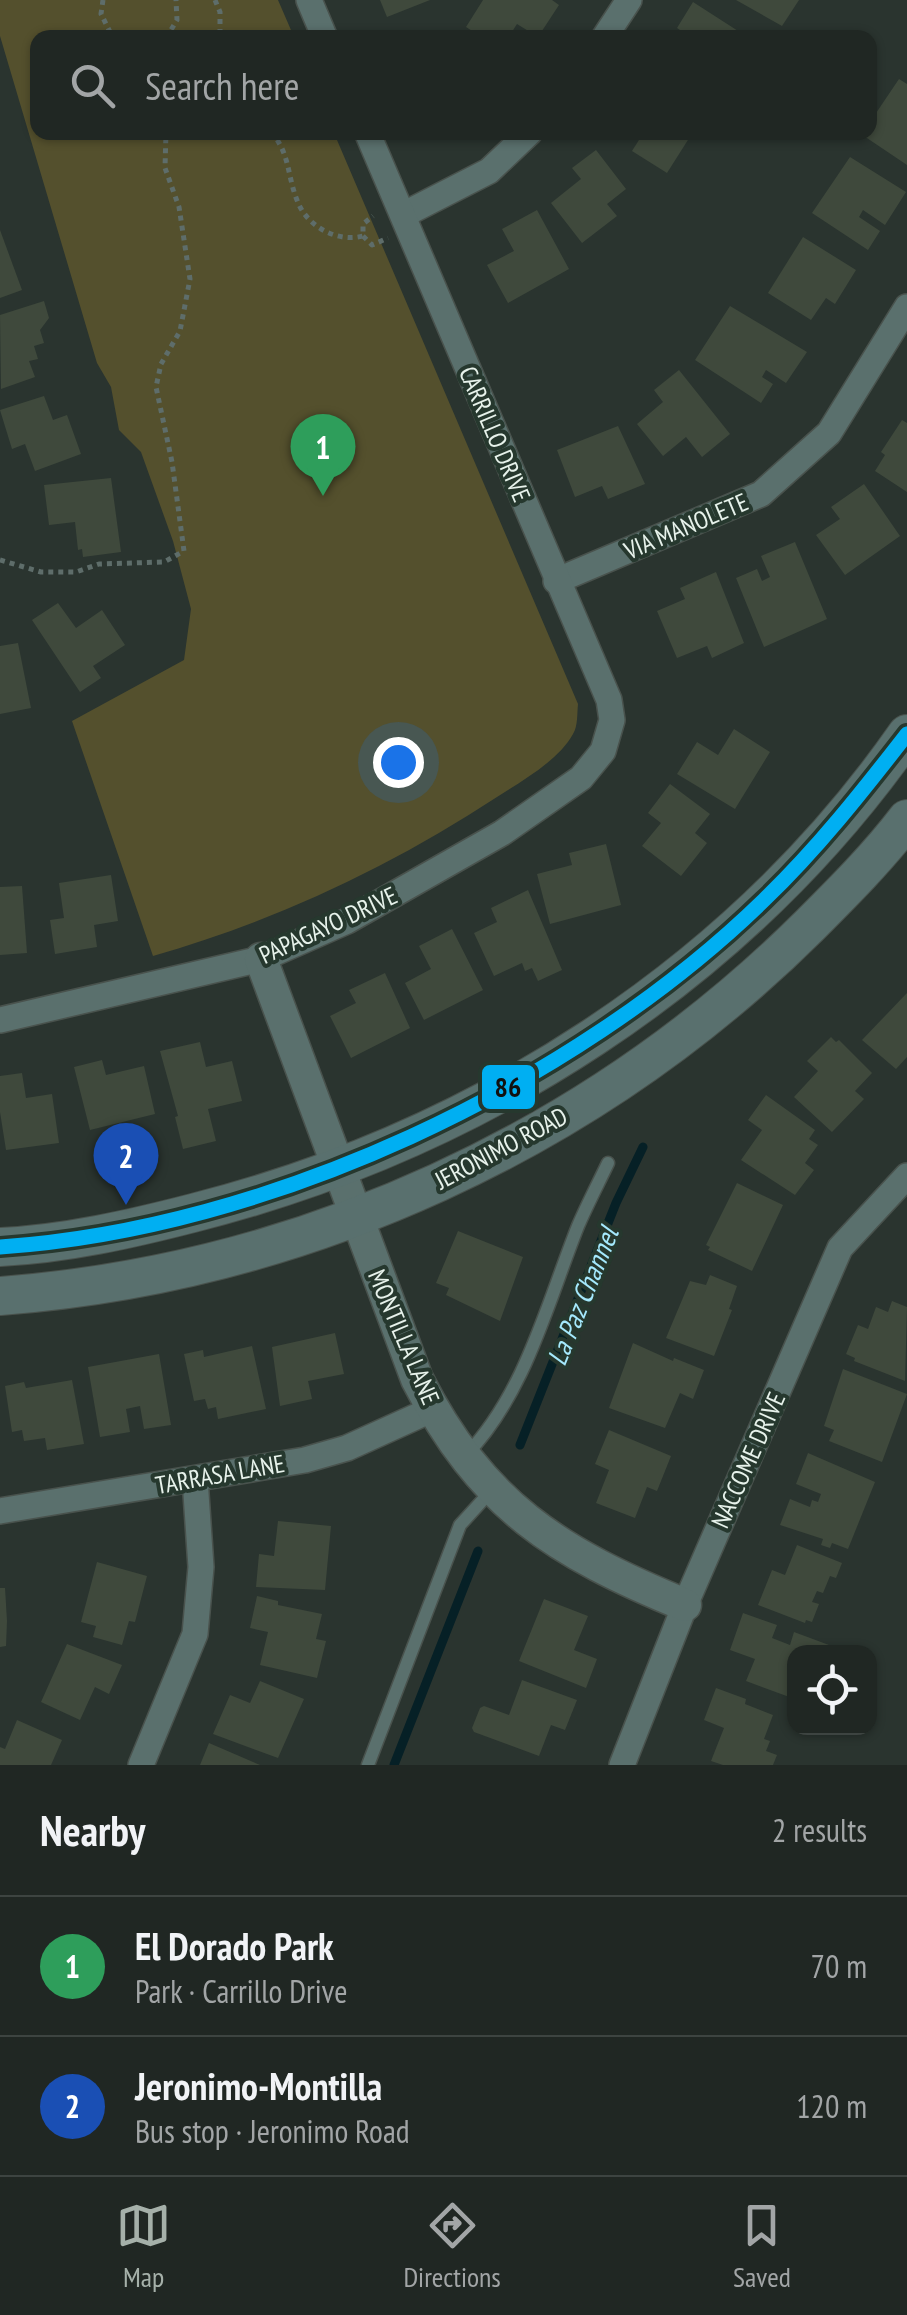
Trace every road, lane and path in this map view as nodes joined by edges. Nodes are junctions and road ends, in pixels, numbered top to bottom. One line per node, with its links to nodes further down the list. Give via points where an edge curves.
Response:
1 (103, 0): 6 (path)
2 (176, 0): 7 (path)
3 (215, 0): 8 (path)
4 (309, 0): 9 (street)
5 (629, 0): 10 (street)
6 (110, 30)
7 (171, 30)
8 (220, 30)
9 (322, 30)
10 (609, 30)
11 (166, 140): 17 (path, via 165,168 179,206 190,278 180,331 156,386 184,551 164,562 99,564 76,572 41,572)
12 (277, 140): 15 (path, via 298,203 320,229 343,238 363,236 367,220)
13 (370, 140): 15 (street, CARRILLO DRIVE)
14 (522, 140): 15 (street, via 489,171)
15 (400, 209): 18 (street, CARRILLO DRIVE)
16 (905, 317): 18 (street, VIA MANOLETE, via 829,433 761,494)
17 (0, 560)
18 (556, 581): 20 (street, CARRILLO DRIVE, via 609,700)
19 (907, 734): 25 (main road, JERONIMO ROAD, via 777,887 641,1003 468,1112)
20 (608, 737): 22 (street, PAPAGAYO DRIVE, via 581,778 502,832 346,922)
21 (907, 819): 27 (main road, JERONIMO ROAD, via 784,950 664,1050 520,1142)
22 (260, 959): 23 (street, PAPAGAYO DRIVE); 25 (street, MONTILLA LANE)
23 (0, 1020)
24 (608, 1163): 31 (lane, via 504,1404)
25 (339, 1170): 27 (street, MONTILLA LANE); 28 (main road, JERONIMO ROAD, via 154,1223)
26 (907, 1176): 35 (street, NACCOME DRIVE, via 840,1248)
27 (357, 1218): 29 (main road, JERONIMO ROAD, via 140,1277); 30 (street, MONTILLA LANE)
28 (0, 1248)
29 (0, 1296)
30 (432, 1409): 31 (street, MONTILLA LANE); 32 (street, TARRASA LANE, via 346,1448)
31 (464, 1457): 33 (street, MONTILLA LANE)
32 (195, 1479): 34 (street, TARRASA LANE); 36 (street, via 201,1568 195,1634)
33 (492, 1490): 35 (street, MONTILLA LANE, via 581,1558); 37 (lane, via 460,1525)
34 (0, 1512)
35 (685, 1605): 38 (street, NACCOME DRIVE)
36 (141, 1765)
37 (368, 1765)
38 (622, 1765)

